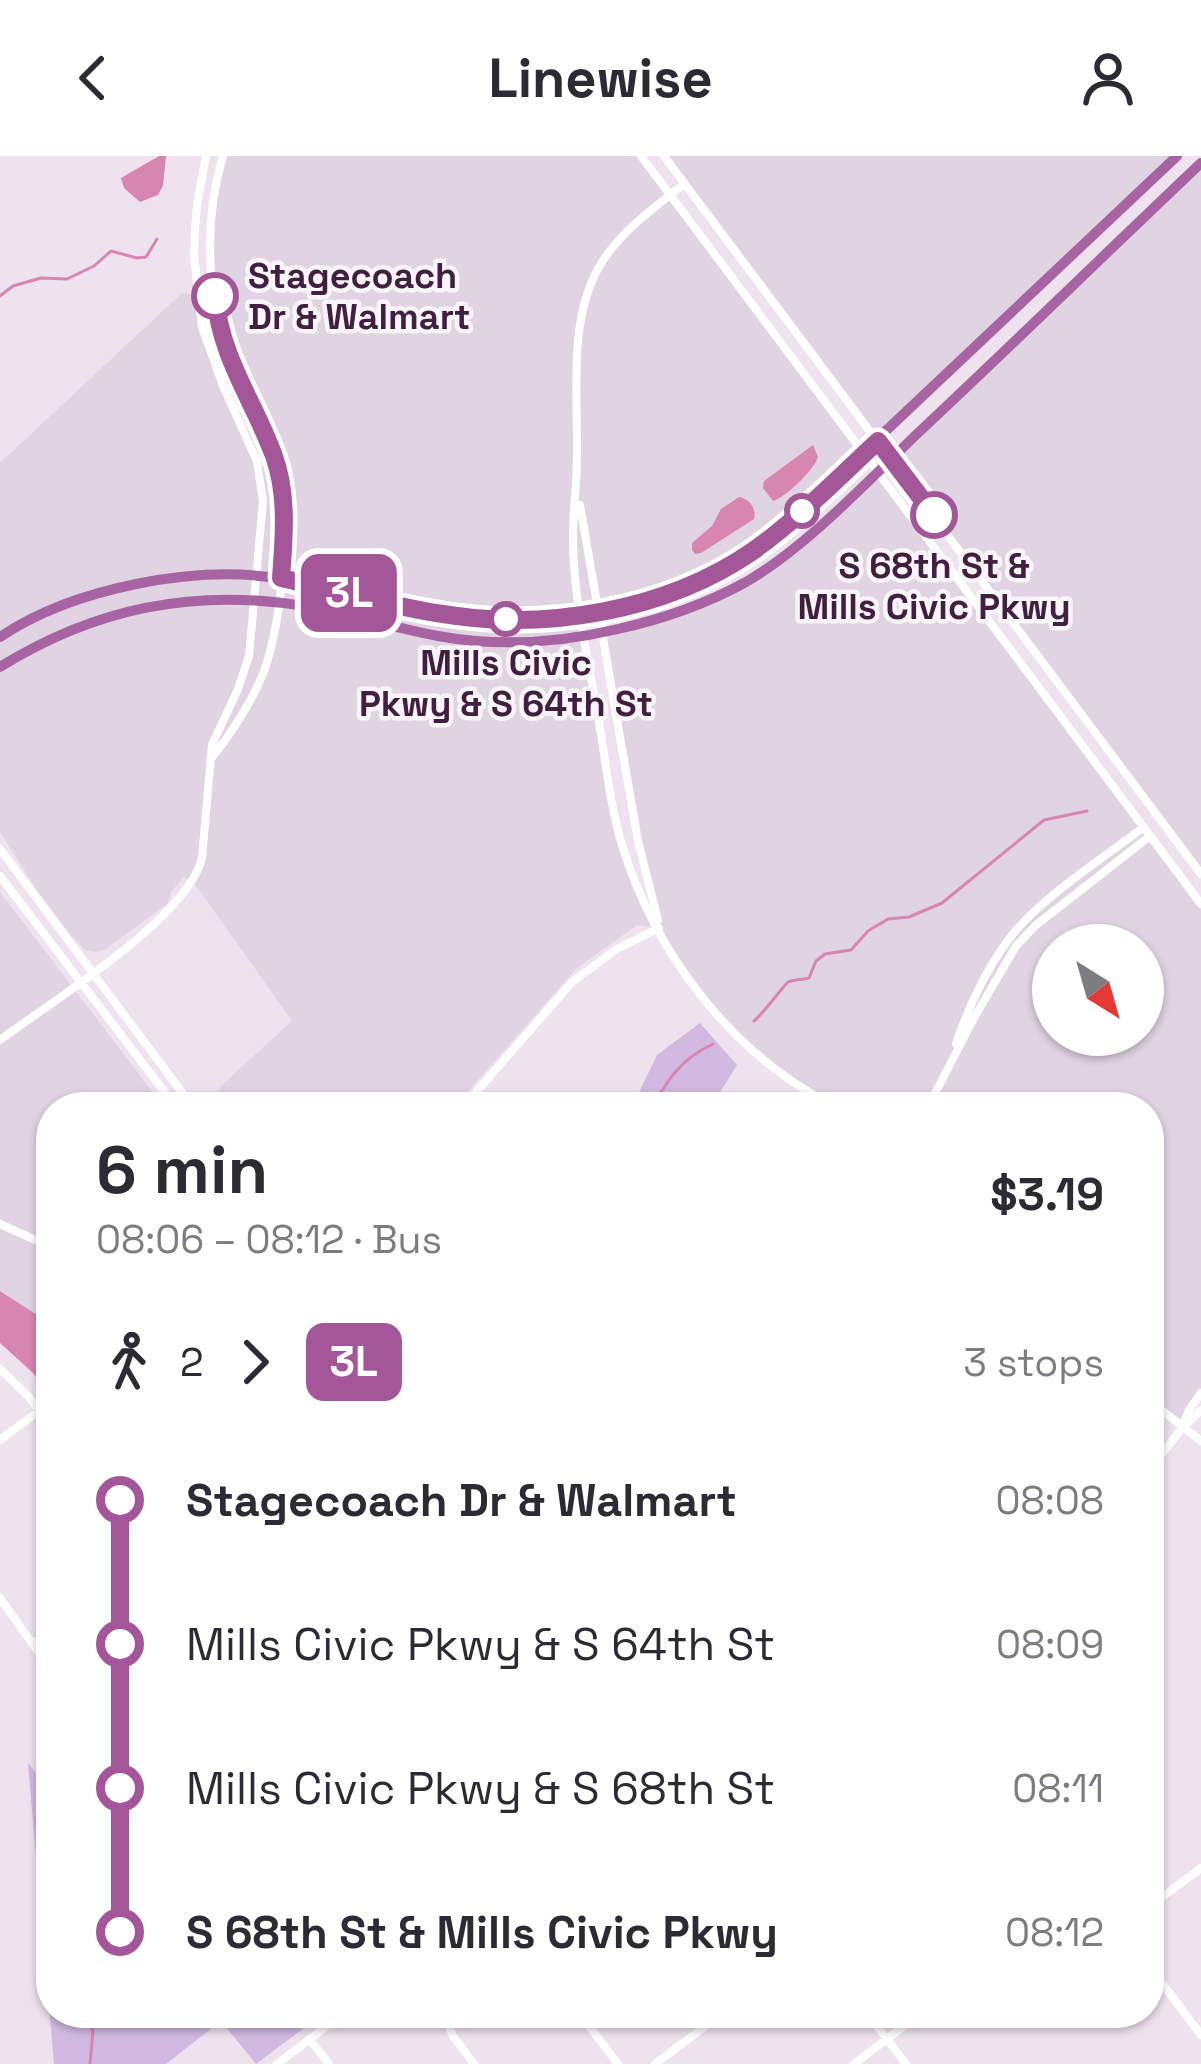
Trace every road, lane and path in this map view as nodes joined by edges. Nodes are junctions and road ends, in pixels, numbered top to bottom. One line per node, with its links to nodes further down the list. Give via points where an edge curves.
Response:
1 (206, 156): 14 (street, via 196,282 211,355 262,483)
2 (223, 156): 15 (street, via 211,230 217,322 274,456 284,506)
3 (641, 156): 8 (street)
4 (664, 156): 7 (street)
5 (1177, 156): 9 (main road)
6 (1201, 163): 11 (main road)
7 (684, 184): 8 (street); 9 (street)
8 (670, 195): 10 (street); 13 (street, via 614,246 585,304)
9 (878, 441): 10 (main road); 11 (street)
10 (863, 454): 12 (street); 18 (main road, via 736,562 666,594)
11 (892, 458): 12 (main road); 28 (street)
12 (877, 472): 20 (main road, via 748,580 680,612); 25 (street)
13 (577, 487): 18 (street); 19 (street)
14 (257, 576): 15 (main road); 16 (street); 22 (main road, via 122,589)
15 (281, 578): 17 (street); 19 (main road, via 445,615)
16 (254, 600): 17 (main road); 23 (main road, via 175,601 122,613); 24 (street, via 249,656)
17 (278, 602): 21 (main road, via 471,641); 24 (street, via 259,682)
18 (597, 611): 19 (main road); 20 (street)
19 (581, 614): 21 (street)
20 (601, 633): 21 (main road); 31 (street)
21 (585, 636): 31 (street, via 621,841)
22 (0, 638)
23 (0, 667)
24 (209, 761): 32 (street, via 199,871 189,889)
25 (1144, 827): 26 (street); 35 (street, via 1010,937 966,1014)
26 (1150, 836): 30 (street); 35 (street, via 1016,946)
27 (0, 849): 32 (street)
28 (1201, 874)
29 (0, 876): 33 (street)
30 (1201, 904)
31 (659, 928): 38 (street, via 572,982); 39 (street, via 717,1015)
32 (91, 973): 33 (street); 37 (street)
33 (79, 982): 34 (street); 36 (street)
34 (0, 1040)
35 (945, 1074): 40 (street)
36 (164, 1092)
37 (182, 1092)
38 (476, 1092)
39 (811, 1092)
40 (936, 1092)
41 (0, 1224): 42 (street)
42 (36, 1240)
43 (0, 1369): 45 (street)
44 (1201, 1393): 49 (street)
45 (36, 1407)
46 (1201, 1410): 49 (street)
47 (1164, 1412): 49 (street)
48 (36, 1413): 50 (street)
49 (1182, 1427): 51 (street); 52 (street)
50 (0, 1440)
51 (1201, 1442)
52 (1164, 1451)
53 (0, 1598): 54 (street)
54 (32, 1640): 55 (street); 56 (street)
55 (36, 1642)
56 (36, 1646)
57 (1201, 1868): 58 (street)
58 (1164, 1896)
59 (1164, 1986): 66 (street)
60 (324, 2028): 67 (street)
61 (450, 2028): 71 (street)
62 (590, 2028): 72 (street)
63 (703, 2028): 73 (street)
64 (879, 2028): 68 (street)
65 (901, 2028): 68 (street)
66 (1201, 2035)
67 (309, 2039): 69 (street); 70 (street)
68 (887, 2039): 74 (street); 75 (street)
69 (277, 2064)
70 (328, 2064)
71 (474, 2064)
72 (618, 2064)
73 (655, 2064)
74 (854, 2064)
75 (906, 2064)

